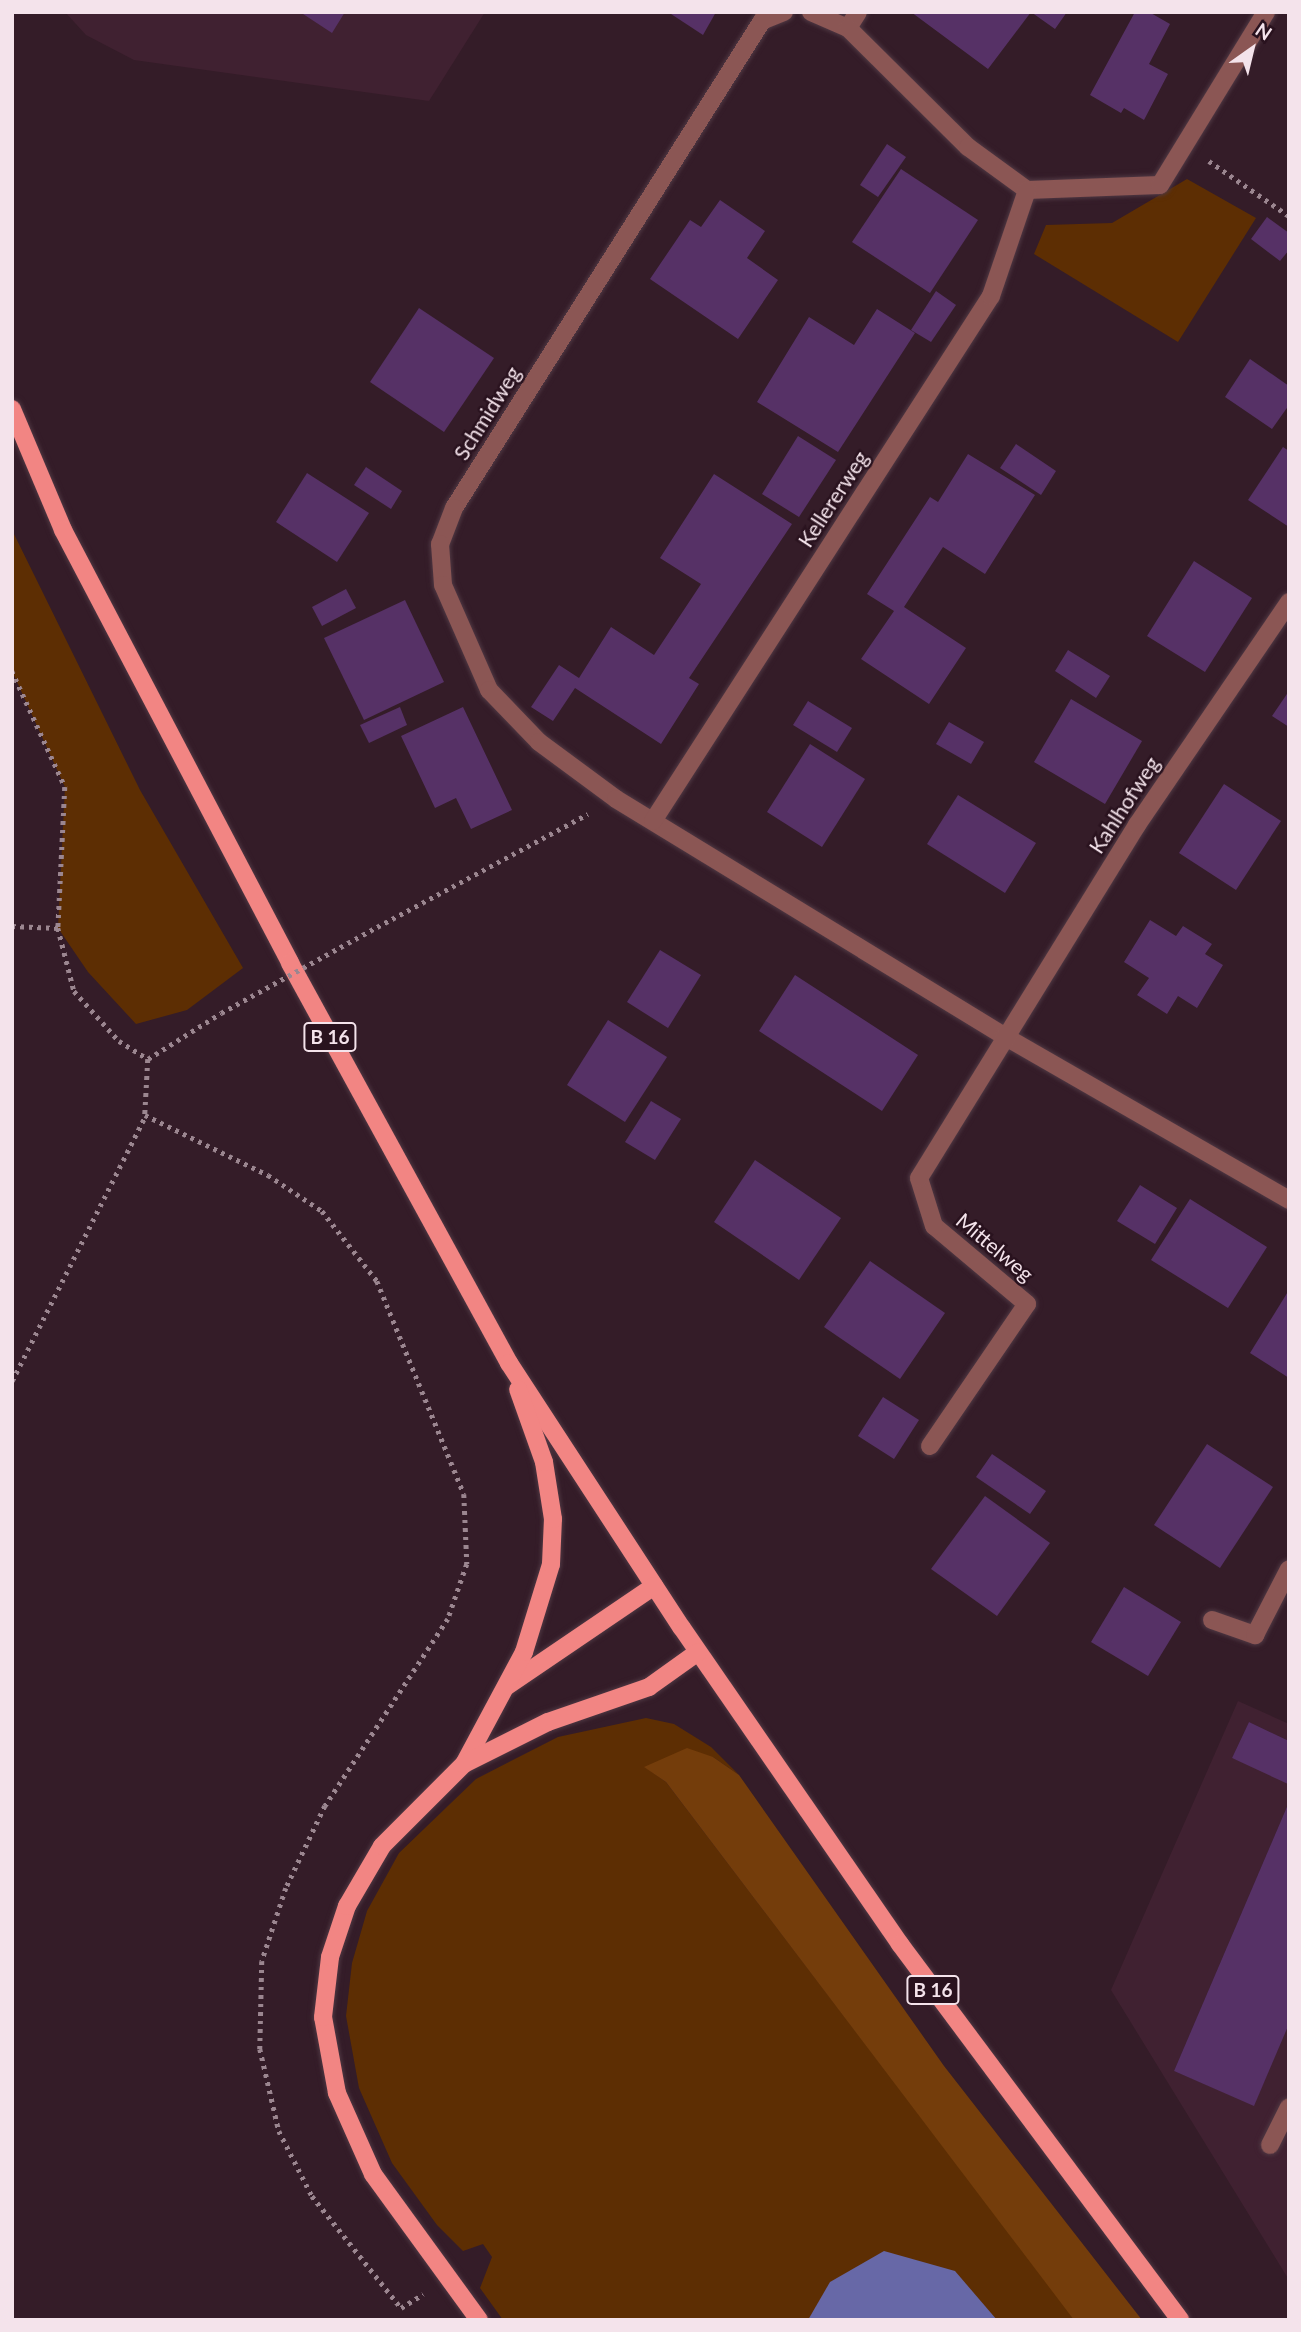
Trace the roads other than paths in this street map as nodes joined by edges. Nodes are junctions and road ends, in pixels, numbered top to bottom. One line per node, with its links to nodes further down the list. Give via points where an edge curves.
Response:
1 (784, 12): 9 (street, Schmidweg, via 762,21 454,508 440,544 443,586 489,690 539,742)
2 (811, 12): 5 (street)
3 (858, 12): 5 (street)
4 (1266, 12): 6 (street, via 1160,185)
5 (848, 28): 6 (street, via 968,147)
6 (1027, 190): 9 (street, Kellererweg, via 991,296)
7 (12, 409): 12 (main road, B 16, via 69,542 290,963)
8 (1289, 602): 10 (street, Kahlhofweg, via 1137,825)
9 (653, 821): 10 (street)
10 (1004, 1037): 11 (street); 13 (street, Mittelweg, via 919,1178 934,1226 1027,1304)
11 (1289, 1200)
12 (509, 1363): 15 (main road, B 16); 18 (main road, via 544,1462 553,1519 551,1564 540,1609)
13 (930, 1446)
14 (1289, 1569): 16 (street, via 1255,1635)
15 (654, 1586): 17 (main road, B 16); 18 (main road)
16 (1212, 1620)
17 (698, 1652): 19 (main road, via 649,1687 548,1722); 23 (main road, B 16, via 900,1944)
18 (505, 1687): 19 (main road)
19 (464, 1763): 22 (main road, via 382,1846 347,1906 330,1956 323,2017 337,2093 373,2174)
20 (1289, 2108): 21 (street)
21 (1270, 2145)
22 (479, 2320)
23 (1180, 2320)

